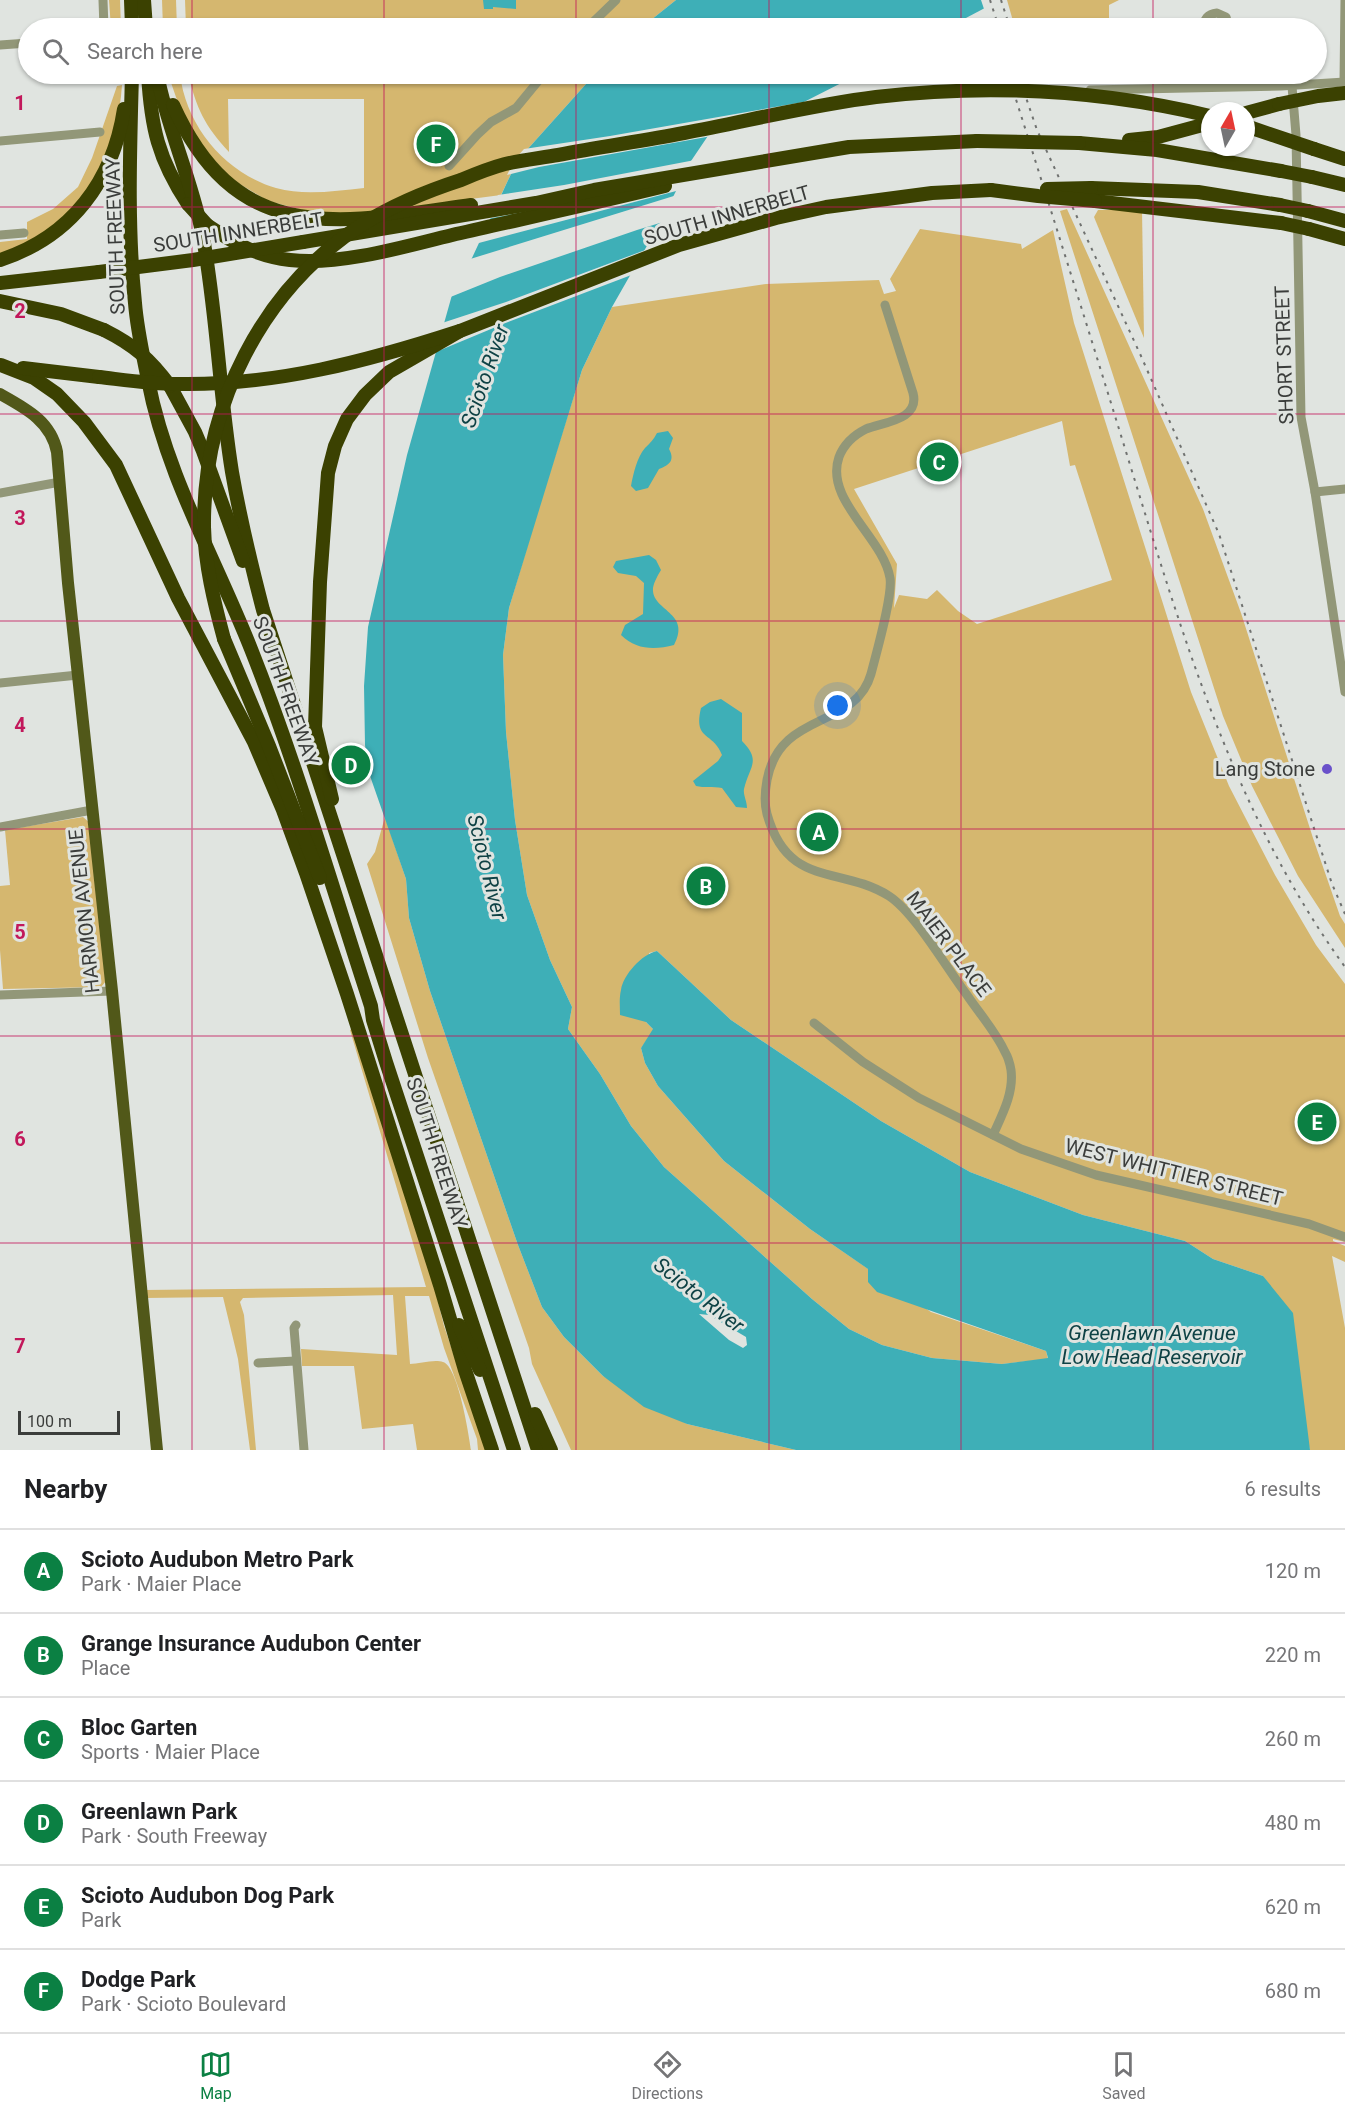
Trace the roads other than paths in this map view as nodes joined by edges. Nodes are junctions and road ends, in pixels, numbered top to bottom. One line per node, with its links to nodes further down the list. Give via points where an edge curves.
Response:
1 (103, 0): 6 (street)
2 (152, 0): 9 (highway)
3 (616, 0): 10 (street)
4 (1345, 0): 22 (street)
5 (136, 2): 7 (highway); 8 (highway)
6 (104, 18)
7 (134, 18)
8 (142, 18)
9 (153, 18)
10 (597, 18)
11 (1206, 18): 12 (street, via 1217,13)
12 (1226, 18)
13 (18, 44): 14 (street)
14 (0, 45)
15 (128, 84): 41 (highway, via 116,147 97,188 54,234)
16 (130, 84): 61 (highway, SOUTH FREEWAY, via 130,223 135,305 157,420 280,726)
17 (149, 84): 32 (highway, bridge, via 159,150 188,204 207,225 237,245 274,258 312,262 373,254)
18 (160, 84): 52 (highway, SOUTH FREEWAY, via 198,213 232,470)
19 (166, 84): 36 (highway, via 186,133 209,166 238,191 285,213 332,220 363,219 536,196)
20 (536, 84): 33 (street, via 516,108 491,122)
21 (1292, 85): 22 (street); 23 (street); 50 (street, SHORT STREET, via 1301,405)
22 (1345, 86): 24 (highway, bridge)
23 (1085, 90)
24 (1255, 111)
25 (1201, 114): 61 (highway, bridge, via 1121,99 1021,90 873,98 504,164 392,208 344,237 304,273 268,317 237,370 218,420 205,495 207,564 224,639 316,867 364,1007)
26 (1201, 125): 30 (highway, via 1151,138)
27 (1255, 129): 31 (highway, bridge)
28 (100, 132): 29 (street)
29 (0, 141)
30 (1079, 143): 32 (highway, SOUTH INNERBELT, bridge, via 977,141 849,147); 34 (highway, SOUTH INNERBELT, bridge, via 1157,150)
31 (1341, 157)
32 (744, 164): 36 (highway, SOUTH INNERBELT)
33 (449, 166)
34 (1345, 185)
35 (1093, 195): 37 (highway, SOUTH INNERBELT, bridge, via 1198,192 1281,205); 40 (highway, bridge, via 1281,223); 45 (highway, SOUTH INNERBELT, bridge, via 991,190 932,193 826,207 679,245)
36 (557, 197): 42 (highway, SOUTH INNERBELT, bridge, via 193,260)
37 (1345, 221)
38 (24, 233): 39 (street)
39 (0, 235)
40 (1345, 239)
41 (0, 260)
42 (0, 283)
43 (0, 302): 52 (highway, bridge, via 61,314 104,330 142,353 170,386 203,451)
44 (885, 305): 63 (street, MAIER PLACE, via 914,404 905,416 866,429 849,441 836,470 843,497 881,555 890,576 891,589 875,658 859,697 804,727 781,748 770,767 765,810 783,849 799,863 818,873 879,891 905,910 1001,1043 1012,1078 1009,1097)
45 (460, 331): 46 (highway, SOUTH INNERBELT, bridge, via 361,361 299,375 247,381 177,384); 58 (highway, bridge, via 390,372 356,406 340,433 328,473 315,727)
46 (1, 365): 65 (highway, via 34,378 57,394 116,465 178,598 254,742 306,873)
47 (0, 394): 48 (main road, HARMON AVENUE, via 44,424 55,443)
48 (60, 482): 51 (street); 53 (main road, HARMON AVENUE)
49 (1345, 489): 50 (street)
50 (1315, 492): 55 (street, SHORT STREET)
51 (0, 493)
52 (272, 639): 58 (highway, SOUTH FREEWAY)
53 (78, 675): 54 (street); 56 (main road, HARMON AVENUE)
54 (0, 683)
55 (1345, 692)
56 (93, 810): 57 (street); 59 (main road, HARMON AVENUE)
57 (0, 827)
58 (361, 911): 66 (highway, SOUTH FREEWAY)
59 (112, 991): 60 (street); 71 (main road, HARMON AVENUE)
60 (0, 995)
61 (373, 1020): 70 (highway, SOUTH FREEWAY)
62 (814, 1023): 63 (street, WEST WHITTIER STREET, via 905,1089)
63 (993, 1135): 64 (street, WEST WHITTIER STREET, via 1096,1175 1309,1224)
64 (1345, 1237)
65 (441, 1284): 70 (highway); 73 (highway)
66 (493, 1312): 75 (highway, SOUTH FREEWAY); 76 (highway)
67 (296, 1325): 68 (street)
68 (296, 1361): 69 (street); 72 (street)
69 (258, 1363)
70 (508, 1430): 74 (highway, SOUTH FREEWAY)
71 (157, 1450)
72 (304, 1450)
73 (492, 1450)
74 (514, 1450)
75 (538, 1450)
76 (551, 1450)

